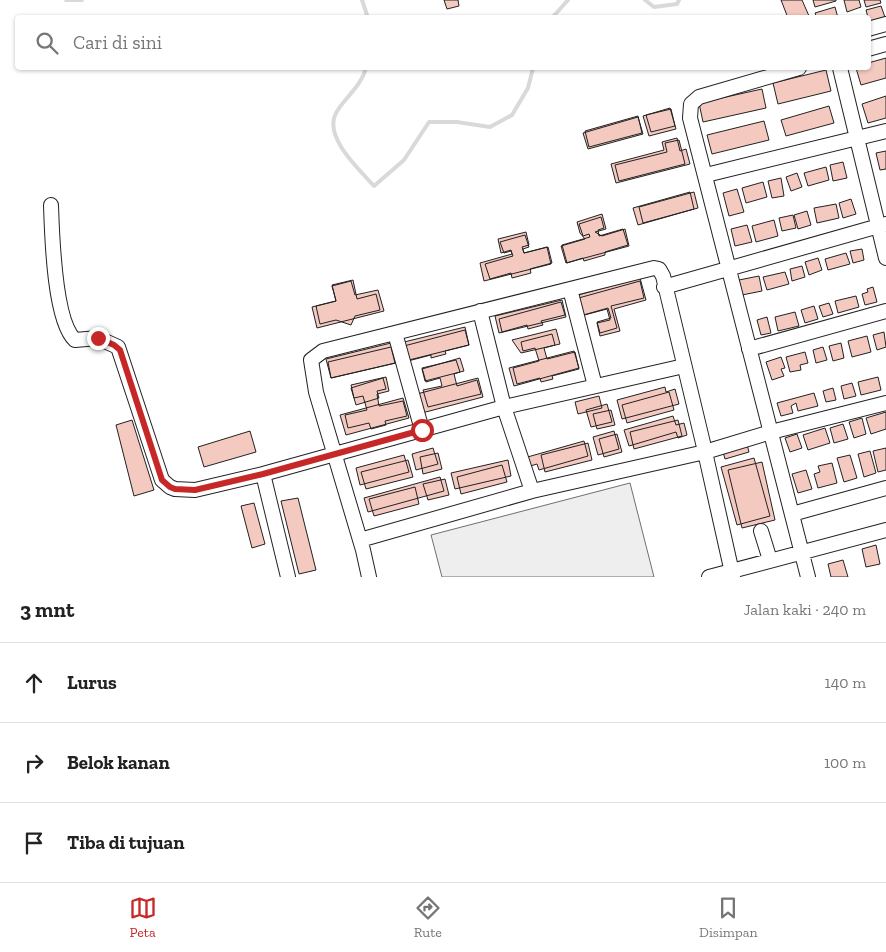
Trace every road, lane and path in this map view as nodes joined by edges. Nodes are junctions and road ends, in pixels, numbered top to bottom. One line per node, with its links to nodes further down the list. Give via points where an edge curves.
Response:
1 (886, 24): 2 (street)
2 (871, 28)
3 (886, 44): 4 (street)
4 (871, 48)
5 (792, 70): 9 (street, via 710,93 691,104 690,118)
6 (840, 70): 8 (street)
7 (886, 131): 8 (street)
8 (857, 139): 9 (street); 11 (street)
9 (706, 175): 13 (street)
10 (51, 205): 28 (street, via 56,277 66,328 75,340 98,338 120,350 162,480 175,489 195,490)
11 (882, 225): 12 (street); 13 (street)
12 (886, 258)
13 (728, 268): 14 (street); 19 (street)
14 (664, 287): 15 (street, via 659,269 654,268); 20 (street)
15 (570, 288): 16 (street); 21 (street)
16 (480, 311): 18 (street); 23 (street)
17 (886, 311): 19 (street)
18 (395, 333): 24 (street); 27 (street, via 323,351 311,360 316,392)
19 (749, 349): 25 (street)
20 (684, 366): 21 (street); 26 (street)
21 (595, 386): 23 (street)
22 (886, 403): 25 (street)
23 (504, 407): 24 (street); 30 (street)
24 (422, 430): 27 (street)
25 (771, 432): 26 (street); 31 (street)
26 (705, 452): 30 (street); 37 (street)
27 (336, 455): 28 (street); 34 (street)
28 (263, 474): 38 (street)
29 (886, 488): 31 (street)
30 (532, 491): 34 (street)
31 (792, 514): 35 (street)
32 (886, 530): 35 (street)
33 (761, 531): 36 (street)
34 (360, 540): 39 (street)
35 (802, 551): 36 (street); 41 (street)
36 (770, 560): 37 (street)
37 (732, 574): 40 (street)
38 (288, 577)
39 (369, 577)
40 (709, 577)
41 (808, 577)

